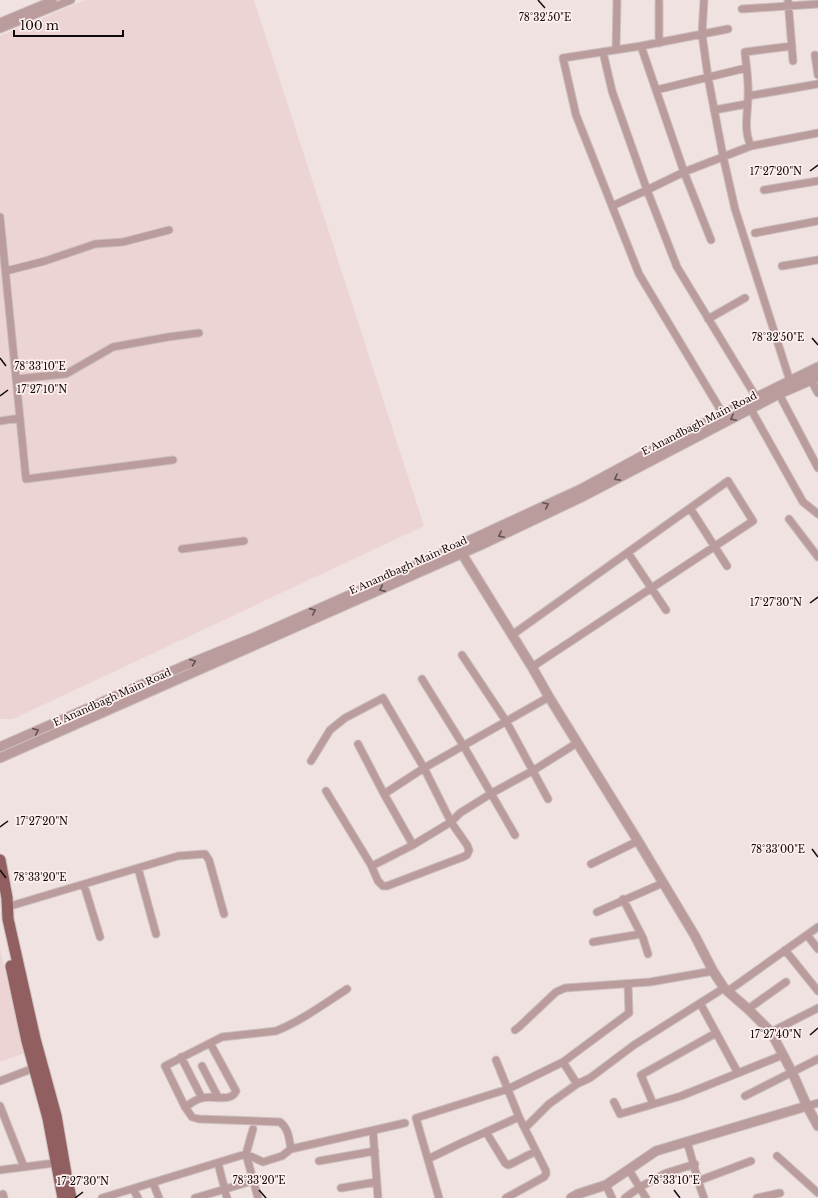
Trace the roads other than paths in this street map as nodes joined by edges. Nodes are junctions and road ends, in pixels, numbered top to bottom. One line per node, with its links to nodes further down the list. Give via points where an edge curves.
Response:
1 (53, 0): 9 (street)
2 (71, 0): 10 (street)
3 (617, 0): 16 (street)
4 (704, 0): 12 (street)
5 (659, 2): 13 (street)
6 (788, 3): 7 (street); 8 (street); 15 (street)
7 (818, 4)
8 (742, 9)
9 (0, 22)
10 (0, 29)
11 (728, 29): 12 (street)
12 (702, 34): 13 (street); 22 (street)
13 (660, 43): 14 (street)
14 (641, 46): 16 (street); 24 (street)
15 (792, 46): 19 (street); 20 (street, via 745,52)
16 (616, 50): 17 (street)
17 (603, 52): 33 (street, via 612,91); 35 (street, via 563,58 576,114)
18 (815, 55): 21 (street)
19 (793, 61)
20 (746, 68): 22 (street); 25 (street)
21 (818, 75)
22 (708, 77): 24 (street); 27 (street)
23 (818, 84): 25 (street)
24 (656, 90): 31 (street)
25 (748, 96): 26 (street)
26 (747, 104): 27 (street); 29 (street, via 747,138)
27 (714, 110): 30 (street)
28 (818, 133): 29 (street)
29 (751, 146): 30 (street)
30 (722, 156): 31 (street); 50 (street, via 735,209)
31 (684, 172): 33 (street); 40 (street)
32 (818, 181): 34 (street)
33 (648, 190): 35 (street); 45 (street, via 677,267)
34 (764, 190)
35 (612, 206): 55 (street, via 639,274)
36 (0, 217): 43 (street)
37 (818, 221): 39 (street)
38 (169, 230): 43 (street, via 123,242 95,244 46,261)
39 (755, 233)
40 (711, 240)
41 (818, 260): 42 (street)
42 (782, 266)
43 (6, 271): 49 (street)
44 (745, 298): 45 (street)
45 (708, 319): 53 (street)
46 (200, 333): 49 (street, via 113,347 66,374)
47 (818, 367): 50 (street, E Anandbagh Main Road)
48 (814, 378): 51 (street); 52 (street, E Anandbagh Main Road)
49 (16, 379): 56 (street)
50 (790, 381): 53 (street, E Anandbagh Main Road)
51 (818, 393)
52 (779, 394): 54 (street, E Anandbagh Main Road); 59 (street)
53 (756, 397): 54 (street, E Anandbagh Main Road)
54 (748, 406): 55 (street, E Anandbagh Main Road); 61 (street, via 803,502); 68 (street, E Anandbagh Main Road, one-way to 68, via 584,496)
55 (723, 414): 68 (street, E Anandbagh Main Road, one-way to 55)
56 (20, 418): 57 (street); 58 (street, via 26,479)
57 (0, 421)
58 (173, 460)
59 (818, 468)
60 (690, 508): 65 (street); 65 (street, via 728,481 753,521); 69 (street)
61 (818, 514)
62 (789, 519): 66 (street)
63 (244, 541): 67 (street)
64 (818, 543): 66 (street)
65 (715, 547): 71 (street); 72 (street)
66 (811, 548): 70 (street)
67 (182, 549)
68 (459, 550): 74 (street); 83 (street, E Anandbagh Main Road, one-way to 68, via 186,664); 84 (street, E Anandbagh Main Road, one-way to 84)
69 (628, 553): 72 (street); 74 (street)
70 (818, 557)
71 (727, 566)
72 (651, 588): 73 (street); 76 (street)
73 (666, 610)
74 (512, 635): 76 (street)
75 (462, 655): 79 (street)
76 (532, 666): 78 (street)
77 (422, 679): 82 (street)
78 (549, 697): 79 (street); 80 (street)
79 (506, 721): 82 (street); 87 (street)
80 (577, 743): 87 (street); 94 (street)
81 (358, 744): 90 (street)
82 (463, 745): 86 (street); 89 (street)
83 (0, 747)
84 (0, 758)
85 (311, 761): 86 (street, via 330,730 345,718 383,698)
86 (424, 768): 90 (street); 92 (street)
87 (534, 770): 89 (street); 91 (street)
88 (326, 791): 98 (street)
89 (492, 793): 92 (street, via 460,813); 93 (street)
90 (384, 794): 95 (street)
91 (548, 799)
92 (451, 822): 95 (street); 98 (street, via 470,850 467,855 387,886 378,881)
93 (515, 835)
94 (638, 841): 97 (street); 100 (street)
95 (413, 845): 98 (street)
96 (0, 860): 103 (main road)
97 (591, 864)
98 (372, 866)
99 (138, 868): 101 (street); 105 (street, via 178,856 205,854 209,860); 107 (street)
100 (663, 882): 102 (street); 115 (street)
101 (84, 885): 103 (street); 110 (street)
102 (624, 899): 104 (street); 108 (street)
103 (4, 908): 134 (main road, via 18,1002); 184 (main road, via 56,1116)
104 (597, 912)
105 (224, 914)
106 (818, 927): 109 (street)
107 (156, 934)
108 (641, 934): 111 (street); 114 (street)
109 (807, 935): 112 (street); 113 (street)
110 (100, 938)
111 (593, 942)
112 (818, 949)
113 (785, 950): 119 (street); 120 (street)
114 (648, 954)
115 (713, 971): 117 (street); 119 (street)
116 (786, 982): 123 (street)
117 (628, 984): 124 (street, via 565,988 556,992); 132 (street, via 629,1013)
118 (347, 989): 127 (street, via 282,1028 271,1032 227,1036)
119 (726, 989): 121 (street); 123 (street)
120 (818, 991)
121 (700, 1003): 126 (street); 138 (street, via 634,1045 590,1078)
122 (818, 1008): 125 (street)
123 (748, 1009): 125 (street)
124 (515, 1030)
125 (771, 1032): 128 (street)
126 (716, 1033): 136 (street); 145 (street, via 641,1075)
127 (210, 1043): 129 (street); 141 (street, via 236,1091 235,1095 229,1098)
128 (783, 1055): 135 (street); 136 (street)
129 (181, 1057): 142 (street); 148 (street, via 165,1066)
130 (818, 1059): 135 (street)
131 (496, 1060): 139 (street)
132 (563, 1062): 138 (street); 139 (street)
133 (202, 1066): 141 (street)
134 (34, 1068): 137 (street); 165 (main road, via 48,1118)
135 (792, 1072): 140 (street); 147 (street)
136 (738, 1073): 145 (street, via 681,1096)
137 (0, 1081)
138 (577, 1084): 152 (street, via 549,1104)
139 (508, 1089): 149 (street); 162 (street, via 416,1118)
140 (745, 1096)
141 (218, 1097): 142 (street)
142 (202, 1098): 148 (street)
143 (614, 1102): 145 (street, via 620,1114)
144 (818, 1103): 147 (street)
145 (653, 1104)
146 (0, 1106): 168 (street)
147 (807, 1106): 151 (street); 156 (street)
148 (185, 1107): 157 (street, via 192,1117 199,1119 280,1122 287,1131)
149 (519, 1117): 152 (street); 155 (street)
150 (405, 1123): 154 (street)
151 (818, 1126)
152 (525, 1128): 159 (street)
153 (253, 1129): 160 (street)
154 (373, 1131): 157 (street); 158 (street)
155 (486, 1132): 159 (street, via 508,1165); 162 (street)
156 (687, 1142): 167 (street); 170 (street, via 656,1151)
157 (291, 1149): 160 (street, via 282,1156 264,1162)
158 (375, 1151): 163 (street); 173 (street)
159 (536, 1151): 193 (street, via 546,1174)
160 (246, 1154): 166 (street); 171 (street)
161 (777, 1156): 181 (street)
162 (428, 1160): 192 (street)
163 (319, 1161)
164 (751, 1161): 172 (street)
165 (55, 1163): 168 (street); 183 (main road)
166 (218, 1163): 174 (street); 179 (street)
167 (694, 1164): 172 (street); 176 (street, via 666,1173)
168 (24, 1167): 169 (street)
169 (0, 1170)
170 (629, 1170): 175 (street); 176 (street)
171 (252, 1181): 179 (street); 190 (street)
172 (698, 1181): 197 (street)
173 (376, 1182): 177 (street); 191 (street)
174 (153, 1183): 178 (street); 187 (street)
175 (606, 1185): 182 (street); 194 (street)
176 (640, 1187): 195 (street); 196 (street)
177 (341, 1188)
178 (133, 1189): 185 (street); 186 (street)
179 (224, 1189): 188 (street); 189 (street)
180 (780, 1193): 198 (street)
181 (818, 1194)
182 (576, 1197)
183 (63, 1198)
184 (71, 1198)
185 (102, 1198)
186 (138, 1198)
187 (159, 1198)
188 (197, 1198)
189 (227, 1198)
190 (258, 1198)
191 (378, 1198)
192 (439, 1198)
193 (506, 1198)
194 (612, 1198)
195 (624, 1198)
196 (646, 1198)
197 (704, 1198)
198 (757, 1198)

